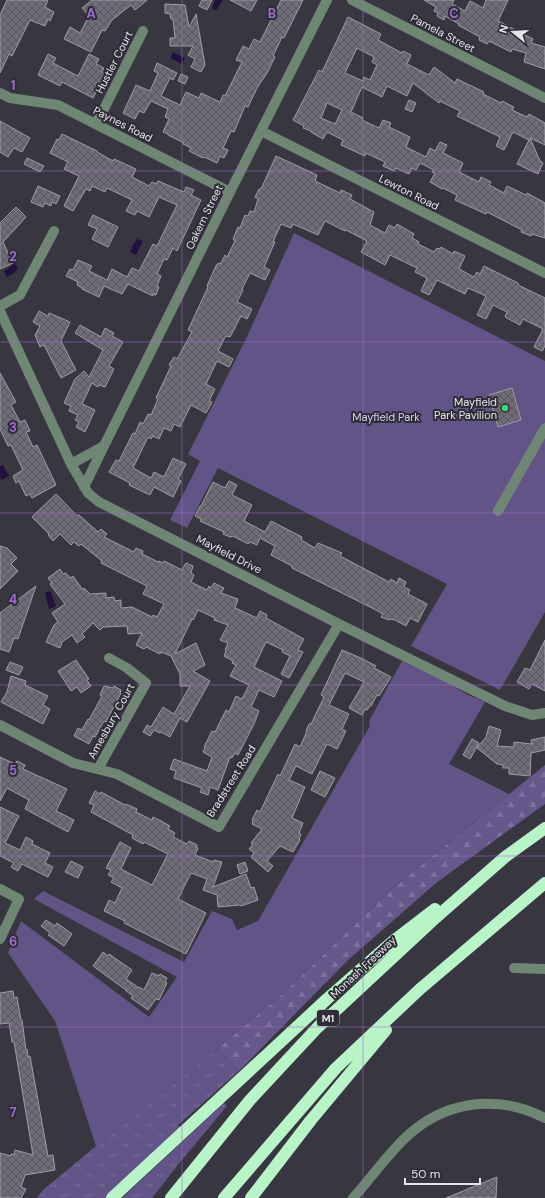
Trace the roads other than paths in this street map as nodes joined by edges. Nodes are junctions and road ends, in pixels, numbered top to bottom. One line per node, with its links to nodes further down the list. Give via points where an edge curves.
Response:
1 (328, 0): 7 (street, Oakern Street)
2 (352, 0): 5 (street, Pamela Street)
3 (143, 31): 6 (street, Hustler Court)
4 (0, 93): 6 (street, Paynes Road, via 10,98 58,105)
5 (545, 98)
6 (95, 123): 8 (street, Paynes Road)
7 (261, 131): 8 (street, Oakern Street); 10 (street, Lewton Road)
8 (230, 192): 14 (street, Oakern Street)
9 (54, 230): 11 (street, via 20,295)
10 (545, 273)
11 (0, 306)
12 (0, 311): 15 (street, Mayfield Drive)
13 (545, 428): 17 (street)
14 (104, 446): 15 (street); 16 (street, Oakern Street)
15 (71, 464): 16 (street, Mayfield Drive)
16 (84, 487): 18 (street, Mayfield Drive, via 99,502)
17 (498, 511)
18 (339, 624): 20 (street, Mayfield Drive, via 505,706 532,715); 22 (street, Bradstreet Road, via 219,828 116,774)
19 (108, 658): 22 (street, Amesbury Court, via 146,682)
20 (545, 713)
21 (0, 725): 22 (street, Bradstreet Road, via 73,763)
22 (98, 769)
23 (545, 828): 24 (highway, Monash Freeway / M1)
24 (505, 857): 32 (highway, via 392,942); 33 (highway, Monash Freeway / M1, via 317,1028 250,1100)
25 (545, 883): 30 (highway)
26 (0, 889): 27 (street, via 19,899)
27 (0, 939)
28 (514, 968): 29 (street)
29 (545, 969)
30 (420, 989): 34 (highway, via 336,1068); 35 (highway, via 311,1120)
31 (545, 1118): 36 (street, via 522,1108 494,1103 450,1110 425,1122 402,1140)
32 (112, 1198)
33 (171, 1198)
34 (224, 1198)
35 (251, 1198)
36 (353, 1198)

